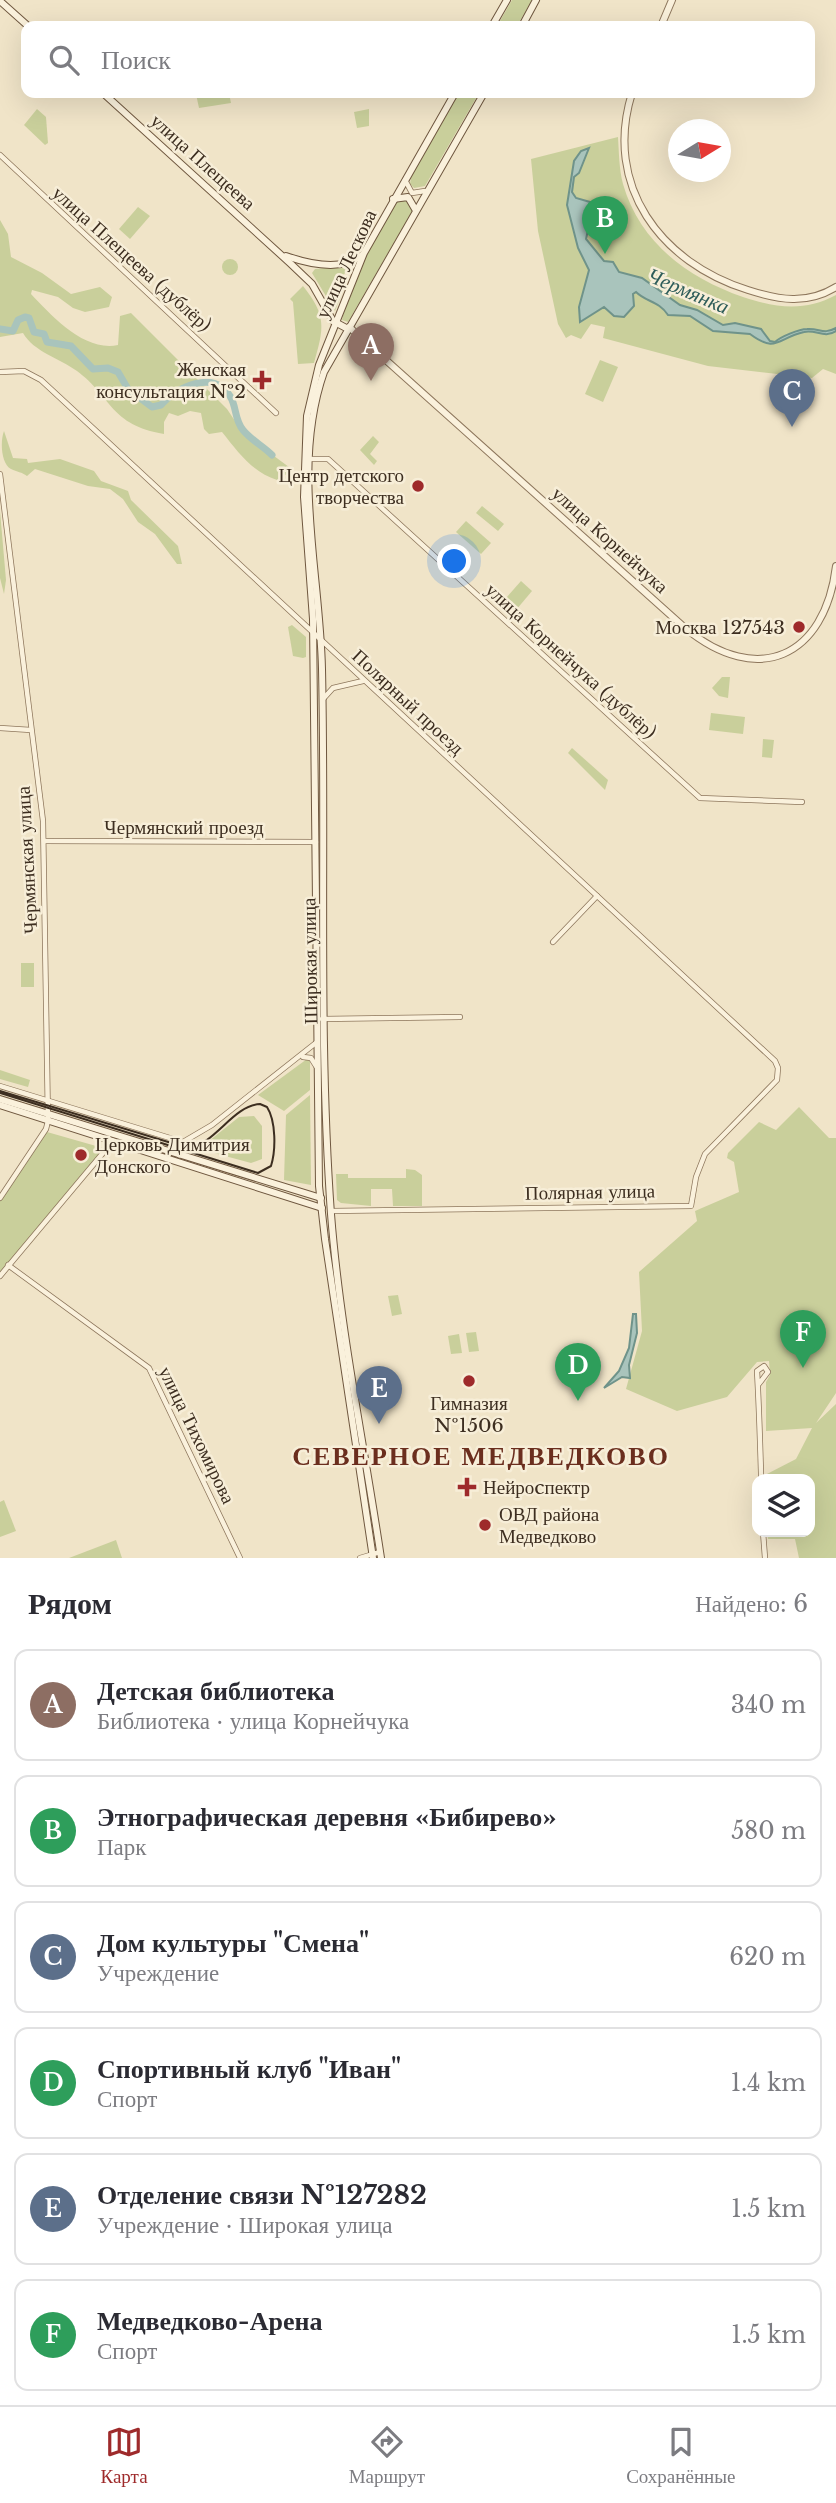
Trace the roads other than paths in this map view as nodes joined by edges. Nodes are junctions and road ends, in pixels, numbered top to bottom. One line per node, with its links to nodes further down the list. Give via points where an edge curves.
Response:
1 (507, 0): 6 (main road)
2 (536, 0): 7 (main road)
3 (672, 0): 8 (main road)
4 (0, 1): 5 (main road)
5 (22, 21)
6 (495, 21)
7 (525, 21)
8 (663, 21)
9 (109, 98): 19 (main road, улица Плещеева)
10 (452, 98): 14 (main road, улица Лескова)
11 (481, 98): 15 (main road, улица Лескова)
12 (631, 98): 22 (main road, via 625,125 630,182 648,219 673,250 709,276 778,299 811,298)
13 (0, 155): 28 (street, улица Плещеева (дублёр))
14 (405, 179): 15 (street, via 412,193); 16 (main road, улица Лескова)
15 (425, 191): 17 (main road, улица Лескова)
16 (393, 200): 17 (main road, via 408,197); 18 (main road, улица Лескова)
17 (415, 209): 24 (main road, улица Лескова)
18 (364, 253): 20 (main road, улица Плещеева, via 347,262); 23 (main road, улица Лескова)
19 (282, 255): 20 (main road, улица Плещеева); 21 (main road, улица Плещеева)
20 (316, 264): 21 (main road)
21 (308, 280): 23 (main road, улица Плещеева)
22 (836, 287)
23 (335, 323): 24 (main road); 26 (main road, улица Лескова)
24 (351, 328): 25 (main road, улица Лескова); 31 (main road, улица Корнейчука, via 716,651 758,659 791,649 816,629 825,614)
25 (329, 363): 29 (main road, Широкая улица, via 315,402)
26 (319, 365): 32 (main road, Широкая улица, via 307,416 305,459)
27 (0, 372): 32 (street, Полярный проезд, via 18,370 36,376)
28 (276, 413)
29 (310, 459): 33 (main road, Широкая улица, via 310,521); 38 (street, улица Корнейчука (дублёр), via 328,459 700,798)
30 (0, 474): 37 (street, Чермянская улица)
31 (836, 565)
32 (313, 635): 33 (street, Полярный проезд); 35 (main road, Широкая улица)
33 (321, 641): 34 (street, Полярный проезд); 35 (main road, Широкая улица)
34 (363, 681): 35 (street, via 333,688); 44 (street, Полярный проезд)
35 (319, 699): 39 (main road, Широкая улица); 40 (main road, Широкая улица)
36 (0, 728): 37 (street)
37 (31, 730): 41 (street, Чермянская улица)
38 (803, 802)
39 (323, 814): 40 (main road, via 318,820); 43 (main road, Широкая улица)
40 (315, 816): 42 (main road, Широкая улица)
41 (44, 841): 42 (street, Чермянский проезд); 55 (street, Чермянская улица)
42 (315, 842): 43 (street, Чермянский проезд); 47 (main road, Широкая улица)
43 (324, 842): 48 (main road, Широкая улица)
44 (597, 896): 45 (street); 52 (street, Полярный проезд, via 775,1060)
45 (553, 942)
46 (460, 1017): 48 (street)
47 (317, 1019): 48 (street); 49 (main road, Широкая улица)
48 (326, 1019): 64 (main road, Широкая улица)
49 (317, 1041): 50 (street); 51 (main road, Широкая улица)
50 (302, 1057): 51 (street, via 316,1062); 58 (street, via 183,1142)
51 (318, 1073): 62 (main road, Широкая улица)
52 (777, 1080): 64 (street, Полярная улица, via 705,1154 689,1207)
53 (0, 1086): 55 (street)
54 (0, 1099): 57 (main road, Полярная улица)
55 (48, 1101): 57 (street, Чермянская улица); 58 (street)
56 (0, 1105): 57 (main road, Полярная улица)
57 (48, 1118): 59 (main road, Полярная улица); 60 (main road, Полярная улица); 61 (street, via 47,1129)
58 (151, 1133): 60 (street)
59 (113, 1141): 63 (main road, Полярная улица); 65 (street)
60 (148, 1145): 62 (main road, Полярная улица)
61 (0, 1198)
62 (321, 1198): 63 (main road, Широкая улица); 64 (main road)
63 (321, 1208): 64 (main road, Полярная улица); 68 (main road, Широкая улица)
64 (331, 1210): 68 (main road, Широкая улица)
65 (8, 1265): 66 (street); 72 (street, улица Тихомирова, via 149,1368)
66 (0, 1276)
67 (758, 1385): 69 (street)
68 (355, 1418): 71 (main road, Широкая улица)
69 (761, 1474)
70 (763, 1537): 74 (street)
71 (377, 1555): 73 (street)
72 (240, 1558)
73 (360, 1558)
74 (765, 1558)

